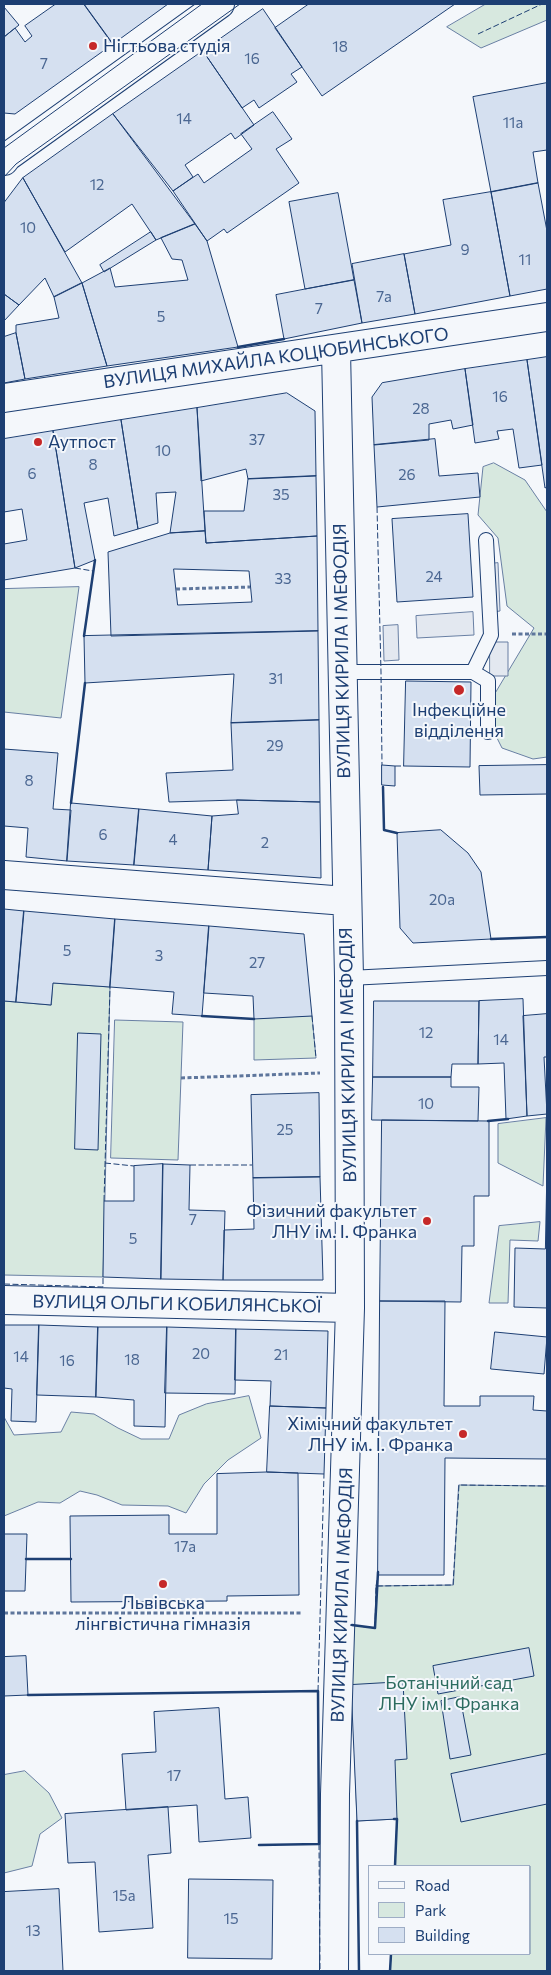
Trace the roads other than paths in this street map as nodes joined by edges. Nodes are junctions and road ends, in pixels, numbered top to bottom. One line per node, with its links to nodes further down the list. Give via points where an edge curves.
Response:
1 (220, 4): 2 (street)
2 (5, 158)
3 (547, 317): 4 (street, ВУЛИЦЯ МИХАЙЛА КОЦЮБИНСЬКОГО)
4 (336, 350): 5 (street, ВУЛИЦЯ МИХАЙЛА КОЦЮБИНСЬКОГО); 7 (street, ВУЛИЦЯ КИРИЛА І МЕФОДІЯ)
5 (4, 398)
6 (486, 540): 8 (lane, via 491,635)
7 (342, 672): 8 (lane); 11 (street, ВУЛИЦЯ КИРИЛА І МЕФОДІЯ)
8 (473, 672): 9 (lane, via 488,681)
9 (488, 732)
10 (4, 875): 11 (street)
11 (346, 901): 13 (street, ВУЛИЦЯ КИРИЛА І МЕФОДІЯ)
12 (547, 968): 13 (lane)
13 (348, 978): 15 (street, ВУЛИЦЯ КИРИЛА І МЕФОДІЯ)
14 (4, 1300): 15 (street, ВУЛИЦЯ ОЛЬГИ КОБИЛЯНСЬКОЇ)
15 (350, 1308): 16 (street, ВУЛИЦЯ КИРИЛА І МЕФОДІЯ, via 335,1794)
16 (334, 1971)

